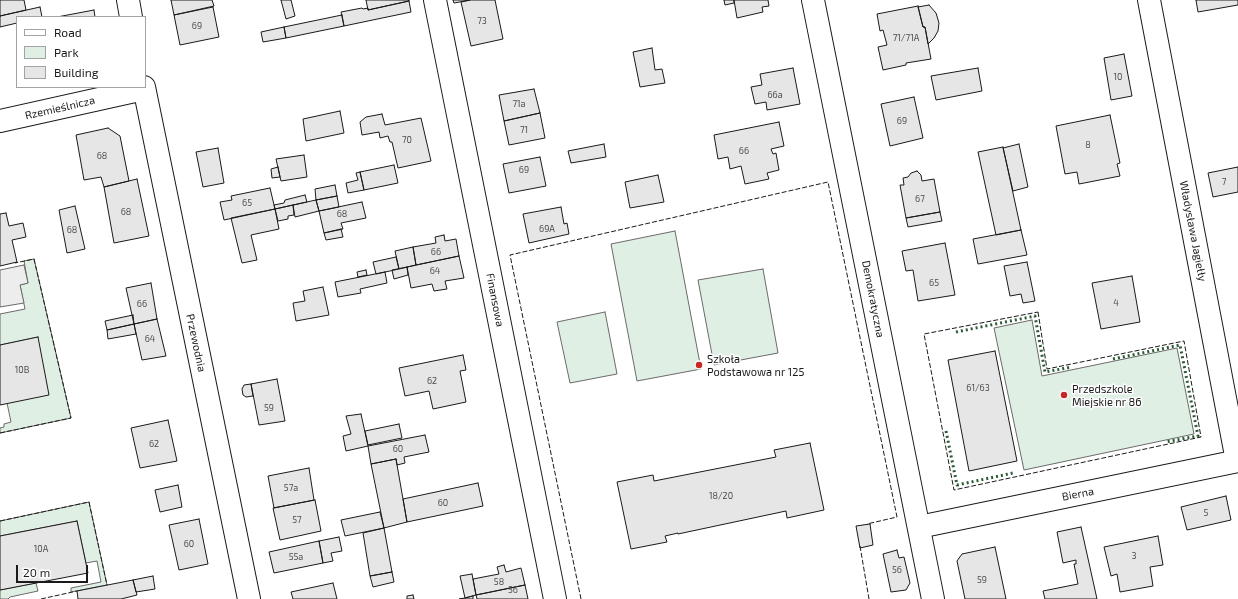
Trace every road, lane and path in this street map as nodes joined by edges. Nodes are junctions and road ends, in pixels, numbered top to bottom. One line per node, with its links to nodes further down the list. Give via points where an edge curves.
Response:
1 (128, 0): 5 (street)
2 (435, 0): 11 (street, Finansowa)
3 (813, 0): 9 (street, Demokratyczna)
4 (1149, 0): 8 (street, Władysława Jagiełły)
5 (131, 16)
6 (144, 88): 7 (street, Rzemieślnicza); 10 (street, Przewodnia)
7 (0, 122)
8 (1238, 461): 9 (street, Bierna)
9 (919, 527): 12 (street, Demokratyczna)
10 (249, 599)
11 (555, 599)
12 (933, 599)

